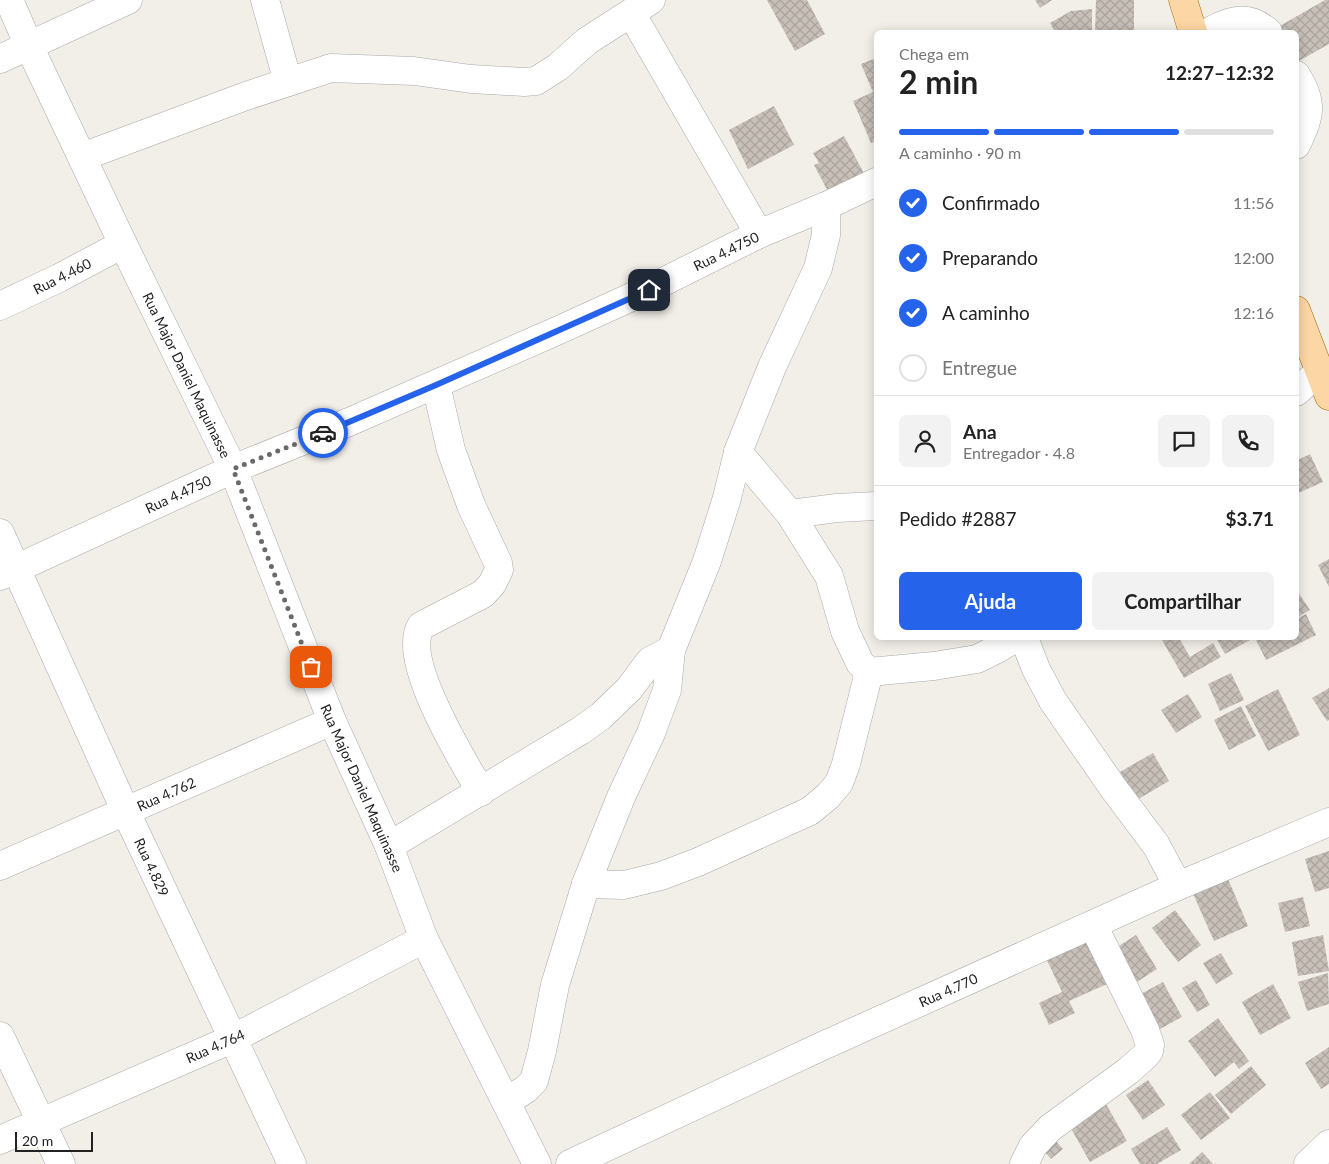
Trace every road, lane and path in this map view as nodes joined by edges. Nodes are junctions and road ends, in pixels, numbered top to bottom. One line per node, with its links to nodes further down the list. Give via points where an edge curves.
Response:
1 (9, 0): 9 (street, Rua Major Daniel Maquinasse)
2 (128, 0): 9 (street)
3 (265, 0): 12 (street)
4 (1182, 0): 6 (main road)
5 (641, 6): 12 (street, via 587,41 536,81 471,80 414,72 331,68); 17 (street)
6 (1192, 30)
7 (1212, 30): 8 (street, via 1243,20)
8 (1265, 30)
9 (28, 46): 10 (street); 14 (street, Rua Major Daniel Maquinasse)
10 (0, 59)
11 (1299, 80): 13 (street, via 1307,95 1309,111)
12 (288, 82): 14 (street)
13 (1299, 139)
14 (82, 157): 18 (street, Rua Major Daniel Maquinasse)
15 (874, 183): 16 (street, Rua 4.4750)
16 (826, 206): 17 (street, Rua 4.4750); 24 (street, via 826,235 818,268 772,367)
17 (759, 234): 22 (street, Rua 4.4750, via 649,290)
18 (123, 244): 19 (street, Rua 4.460); 25 (street, Rua Major Daniel Maquinasse)
19 (0, 306)
20 (1299, 318): 21 (main road)
21 (1324, 384): 23 (street)
22 (436, 385): 25 (street, Rua 4.4750); 35 (street, via 451,450 499,570 483,594 421,626 417,635 418,655 424,682)
23 (1299, 391)
24 (738, 452): 27 (street); 32 (street, via 707,562)
25 (233, 469): 29 (street, Rua 4.4750); 34 (street, Rua Major Daniel Maquinasse)
26 (874, 506): 27 (street)
27 (790, 514): 33 (street, via 828,576 845,631 860,663)
28 (0, 533): 29 (street, Rua 4.829)
29 (8, 573): 36 (street, Rua 4.829)
30 (1012, 640): 33 (street, via 977,659)
31 (1025, 640): 41 (street, via 1053,701 1156,845)
32 (671, 650): 35 (street, via 650,661 629,689 601,716); 40 (street, via 666,690 651,733)
33 (868, 672): 40 (street, via 839,783 810,810 661,876 624,885)
34 (332, 721): 36 (street, Rua 4.762); 38 (street, Rua Major Daniel Maquinasse)
35 (481, 792): 38 (street)
36 (126, 812): 39 (street, Rua 4.762); 45 (street, Rua 4.829)
37 (1329, 822): 41 (street, Rua 4.770)
38 (390, 846): 43 (street, Rua Major Daniel Maquinasse)
39 (0, 866)
40 (586, 884): 46 (street, via 555,985 534,1081)
41 (1178, 886): 42 (street, Rua 4.770)
42 (1093, 925): 53 (street, Rua 4.770); 54 (street, via 1145,1030 1149,1051 1128,1071 1050,1128 1033,1146)
43 (424, 940): 45 (street, Rua 4.764); 46 (street, Rua Major Daniel Maquinasse)
44 (0, 1036): 47 (street)
45 (232, 1039): 47 (street, Rua 4.764); 51 (street, Rua 4.829)
46 (506, 1102): 52 (street, Rua Major Daniel Maquinasse)
47 (41, 1122): 48 (street, Rua 4.764); 50 (street)
48 (0, 1140)
49 (1329, 1144): 55 (street)
50 (61, 1164)
51 (292, 1164)
52 (537, 1164)
53 (570, 1164)
54 (1024, 1164)
55 (1308, 1164)

